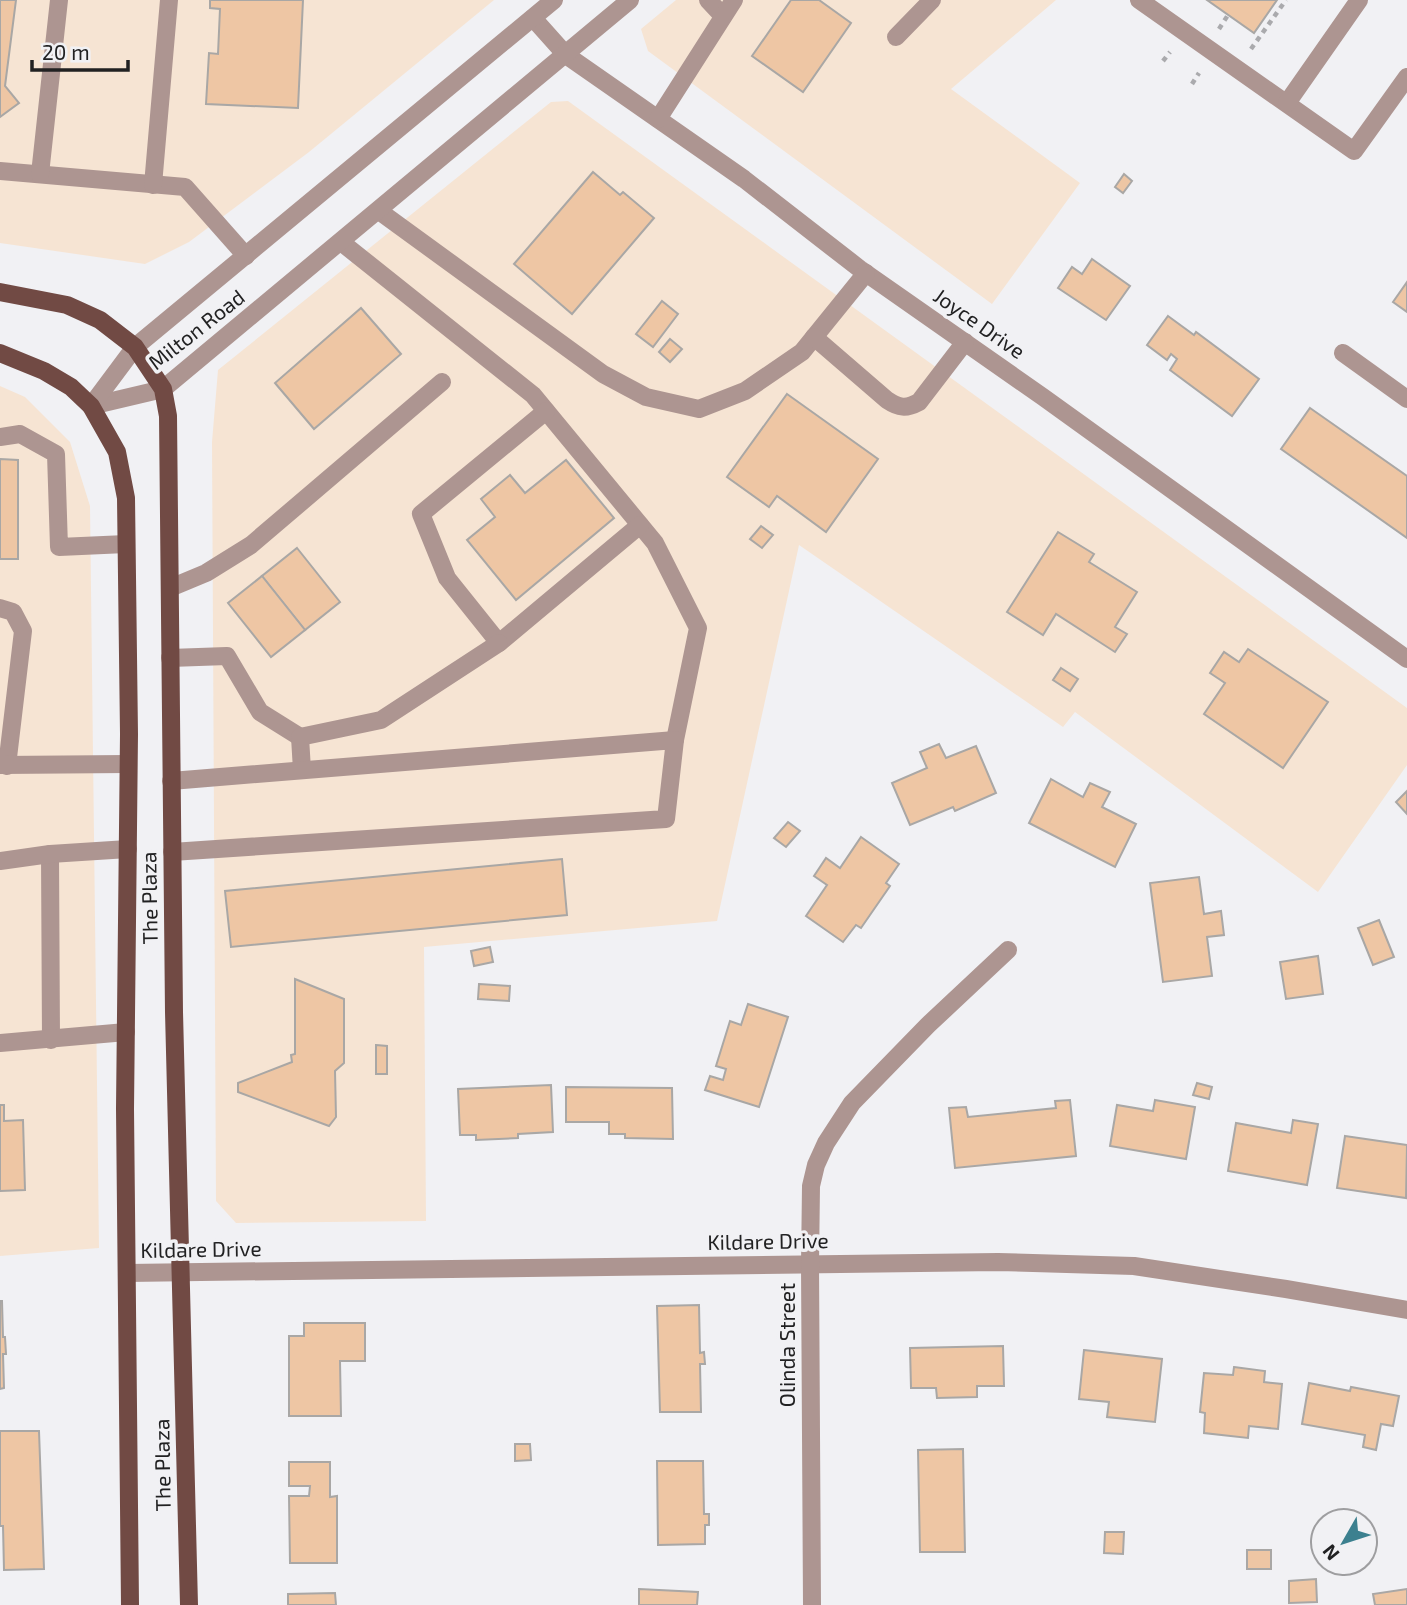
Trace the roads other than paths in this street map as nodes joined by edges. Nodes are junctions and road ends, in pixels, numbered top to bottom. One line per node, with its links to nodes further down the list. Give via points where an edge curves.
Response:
1 (59, 0): 18 (street)
2 (169, 0): 19 (street)
3 (554, 0): 11 (street, Milton Road)
4 (630, 0): 13 (street, Milton Road)
5 (708, 0): 10 (street)
6 (734, 0): 10 (street)
7 (932, 0): 12 (street)
8 (1139, 0): 15 (street)
9 (1359, 0): 15 (street)
10 (723, 16): 16 (street)
11 (533, 18): 13 (street, Joyce Drive); 22 (street, Milton Road)
12 (896, 37)
13 (566, 55): 16 (street, Joyce Drive); 20 (street, Milton Road)
14 (1407, 77): 15 (street, via 1354,150)
15 (1287, 103)
16 (658, 119): 23 (street, Joyce Drive)
17 (0, 171): 18 (street)
18 (40, 174): 19 (street)
19 (153, 185): 22 (street, via 185,187)
20 (379, 211): 21 (street, Milton Road); 25 (street, via 603,374 646,397 699,409 745,391 802,352)
21 (341, 242): 31 (street, Milton Road); 34 (street, via 533,395)
22 (246, 256): 27 (street, Milton Road)
23 (866, 273): 25 (street); 26 (street, Joyce Drive)
24 (0, 292): 27 (main road, The Plaza, via 67,305 100,320)
25 (814, 337): 26 (street, via 887,400 909,408 919,402)
26 (965, 342): 42 (street, Joyce Drive)
27 (135, 347): 31 (main road, The Plaza); 33 (street, Milton Road)
28 (0, 353): 33 (main road, The Plaza, via 44,371)
29 (1343, 353): 32 (street)
30 (442, 382): 38 (street, via 251,545 206,573)
31 (163, 389): 33 (street, Milton Road); 38 (main road, The Plaza, via 169,424)
32 (1407, 399)
33 (91, 406): 37 (main road, The Plaza, via 117,453 126,498)
34 (546, 411): 36 (street); 40 (street, via 421,514 447,578)
35 (0, 437): 37 (street, via 20,434 56,454 59,547)
36 (640, 525): 40 (street); 44 (street, via 655,543 698,628)
37 (126, 544): 45 (main road, The Plaza)
38 (170, 588): 41 (main road, The Plaza)
39 (0, 608): 46 (street, via 13,612 23,631)
40 (499, 643): 43 (street, via 381,720)
41 (170, 658): 43 (street, via 228,656 260,712); 48 (main road, The Plaza)
42 (1407, 659)
43 (300, 737): 47 (street)
44 (675, 740): 47 (street); 50 (street, via 666,819)
45 (128, 764): 46 (street); 49 (main road, The Plaza)
46 (4, 765)
47 (302, 770): 48 (street)
48 (171, 781): 50 (main road, The Plaza)
49 (128, 849): 51 (street); 54 (main road, The Plaza)
50 (172, 852): 59 (main road, The Plaza)
51 (50, 855): 52 (street); 55 (street)
52 (0, 861)
53 (1008, 950): 57 (street, Olinda Street, via 852,1103 826,1143 811,1186)
54 (126, 1032): 55 (street); 58 (main road, The Plaza)
55 (51, 1040): 56 (street)
56 (0, 1043)
57 (810, 1264): 59 (street, Kildare Drive); 60 (street, Kildare Drive, via 1134,1266); 63 (street, Olinda Street)
58 (127, 1273): 59 (street, Kildare Drive); 61 (main road, The Plaza)
59 (182, 1273): 62 (main road, The Plaza)
60 (1407, 1310)
61 (130, 1605)
62 (189, 1605)
63 (812, 1605)

